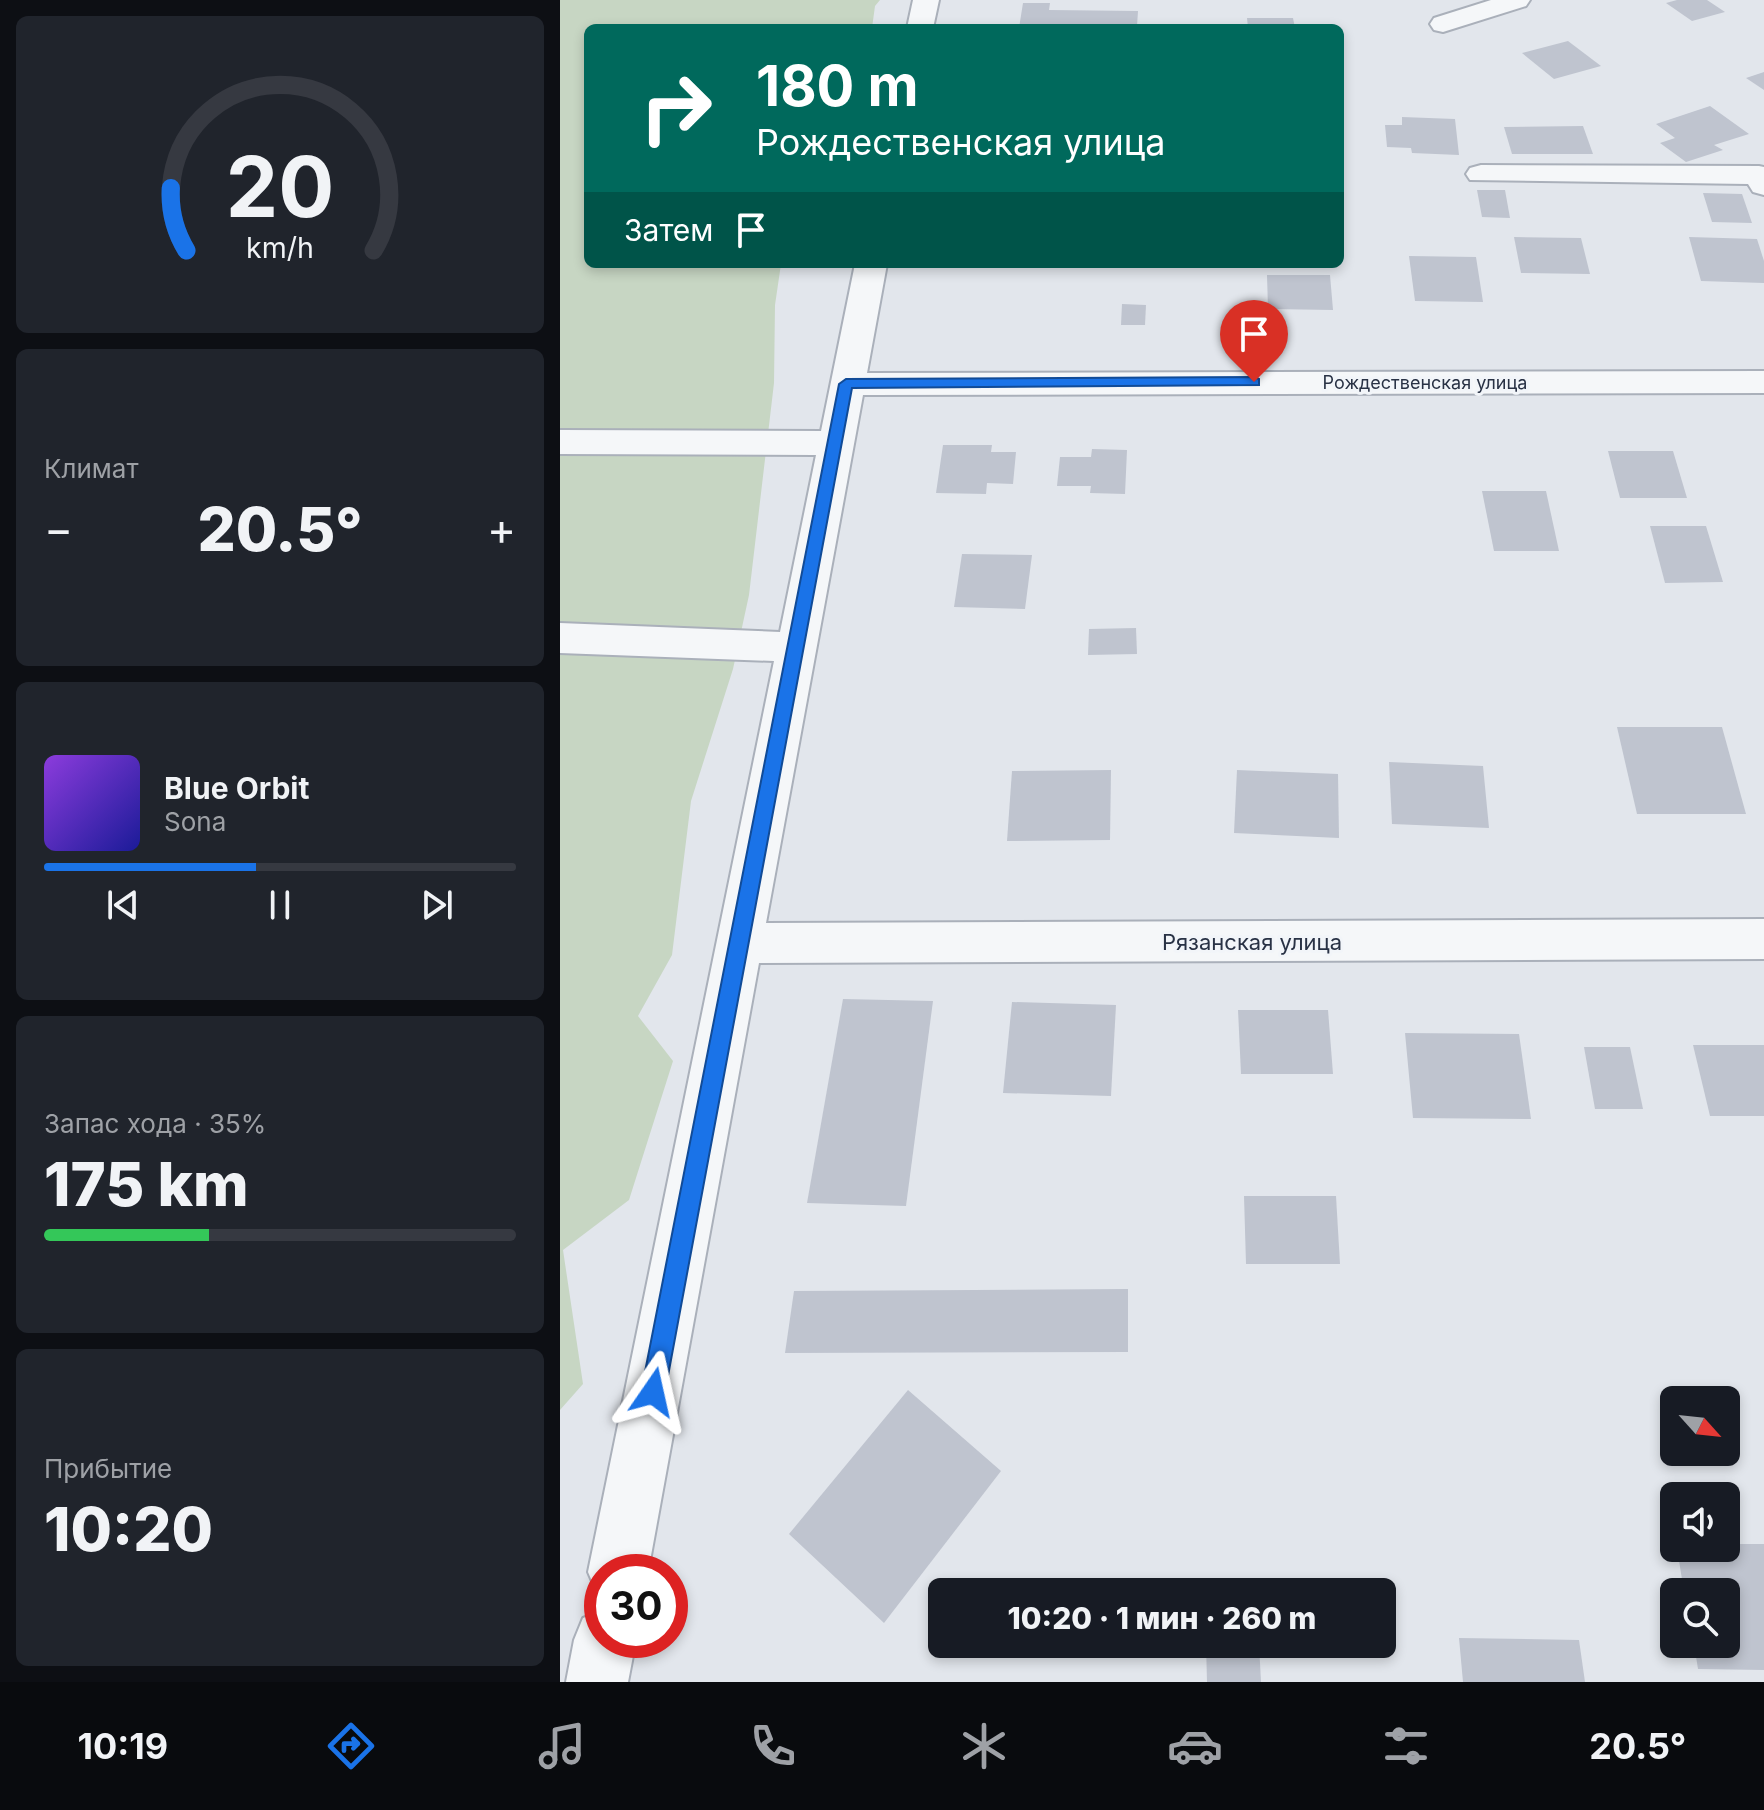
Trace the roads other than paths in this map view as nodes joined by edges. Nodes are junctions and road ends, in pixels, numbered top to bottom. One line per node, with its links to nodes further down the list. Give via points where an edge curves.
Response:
1 (926, 0): 3 (street)
2 (1517, 0): 4 (street)
3 (921, 24)
4 (1443, 24)
5 (1481, 174): 6 (street, via 1759,175)
6 (1764, 186)
7 (870, 268): 9 (street)
8 (1764, 382): 9 (street, Рождественская улица)
9 (846, 384): 11 (street)
10 (560, 442): 11 (street)
11 (834, 443): 13 (street)
12 (560, 638): 13 (street)
13 (796, 647): 15 (street)
14 (1764, 939): 15 (street, Рязанская улица)
15 (740, 943): 16 (street)
16 (621, 1554)
17 (602, 1658): 18 (street)
18 (597, 1682)

